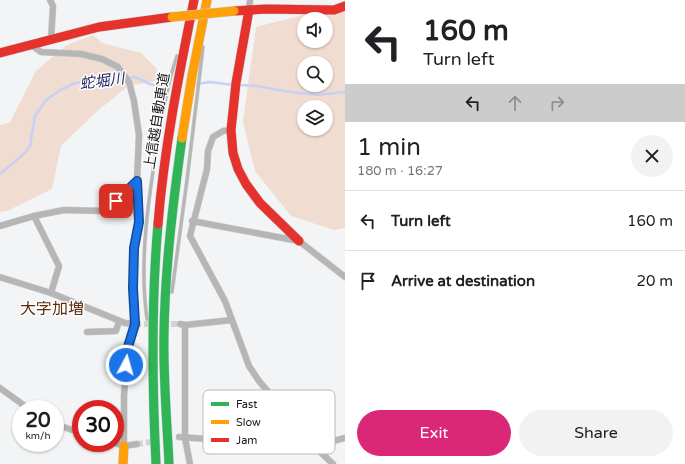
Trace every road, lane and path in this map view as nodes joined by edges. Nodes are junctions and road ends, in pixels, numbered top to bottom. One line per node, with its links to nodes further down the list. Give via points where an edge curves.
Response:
1 (50, 0): 9 (street, via 53,6)
2 (194, 0): 7 (main road, 上信越自動車道)
3 (209, 0): 8 (lane); 16 (main road, 上信越自動車道)
4 (250, 0): 6 (street)
5 (345, 6): 6 (main road, via 334,10)
6 (249, 10): 9 (main road, bridge, via 99,27); 19 (main road, via 236,83)
7 (189, 25): 12 (lane); 15 (main road, 上信越自動車道)
8 (206, 29)
9 (51, 40): 11 (main road)
10 (204, 44): 16 (lane)
11 (31, 45): 13 (main road); 20 (street, via 40,52 81,54 102,59 118,67 129,82 134,101 139,135)
12 (181, 46)
13 (0, 53)
14 (178, 53): 15 (lane)
15 (176, 68): 17 (main road, 上信越自動車道)
16 (196, 72): 18 (main road, 上信越自動車道)
17 (169, 100): 33 (lane, via 151,181 145,241 144,300); 38 (main road, 上信越自動車道, via 157,230)
18 (192, 103): 29 (lane, via 187,180); 37 (main road, 上信越自動車道, via 178,166 166,287)
19 (231, 130): 22 (street, via 222,131 213,137); 24 (main road, via 233,153 246,184 260,203)
20 (137, 181): 21 (street, via 106,210 64,210); 34 (street, via 139,222 134,248)
21 (34, 216): 23 (street); 28 (street, via 59,266)
22 (192, 221): 24 (street); 31 (street, via 190,236)
23 (0, 226)
24 (299, 241): 26 (street)
25 (3, 278): 27 (street); 28 (street)
26 (345, 278)
27 (0, 285)
28 (51, 293): 32 (street)
29 (171, 297)
30 (169, 313): 37 (lane)
31 (232, 320): 40 (street, via 249,366); 43 (street, via 183,325)
32 (120, 321): 34 (street); 36 (street, via 116,331)
33 (147, 323)
34 (135, 324): 42 (street, via 127,350)
35 (148, 331): 38 (lane)
36 (87, 332)
37 (164, 351): 53 (main road, 上信越自動車道)
38 (151, 354): 52 (main road, 上信越自動車道)
39 (0, 388): 41 (street)
40 (267, 390)
41 (17, 400)
42 (124, 400)
43 (182, 437): 45 (street); 54 (street)
44 (345, 438): 46 (street)
45 (203, 439)
46 (335, 441)
47 (137, 444): 48 (street)
48 (124, 446)
49 (124, 452): 51 (main road)
50 (322, 454): 55 (street)
51 (123, 464)
52 (156, 464)
53 (169, 464)
54 (190, 464)
55 (333, 464)

